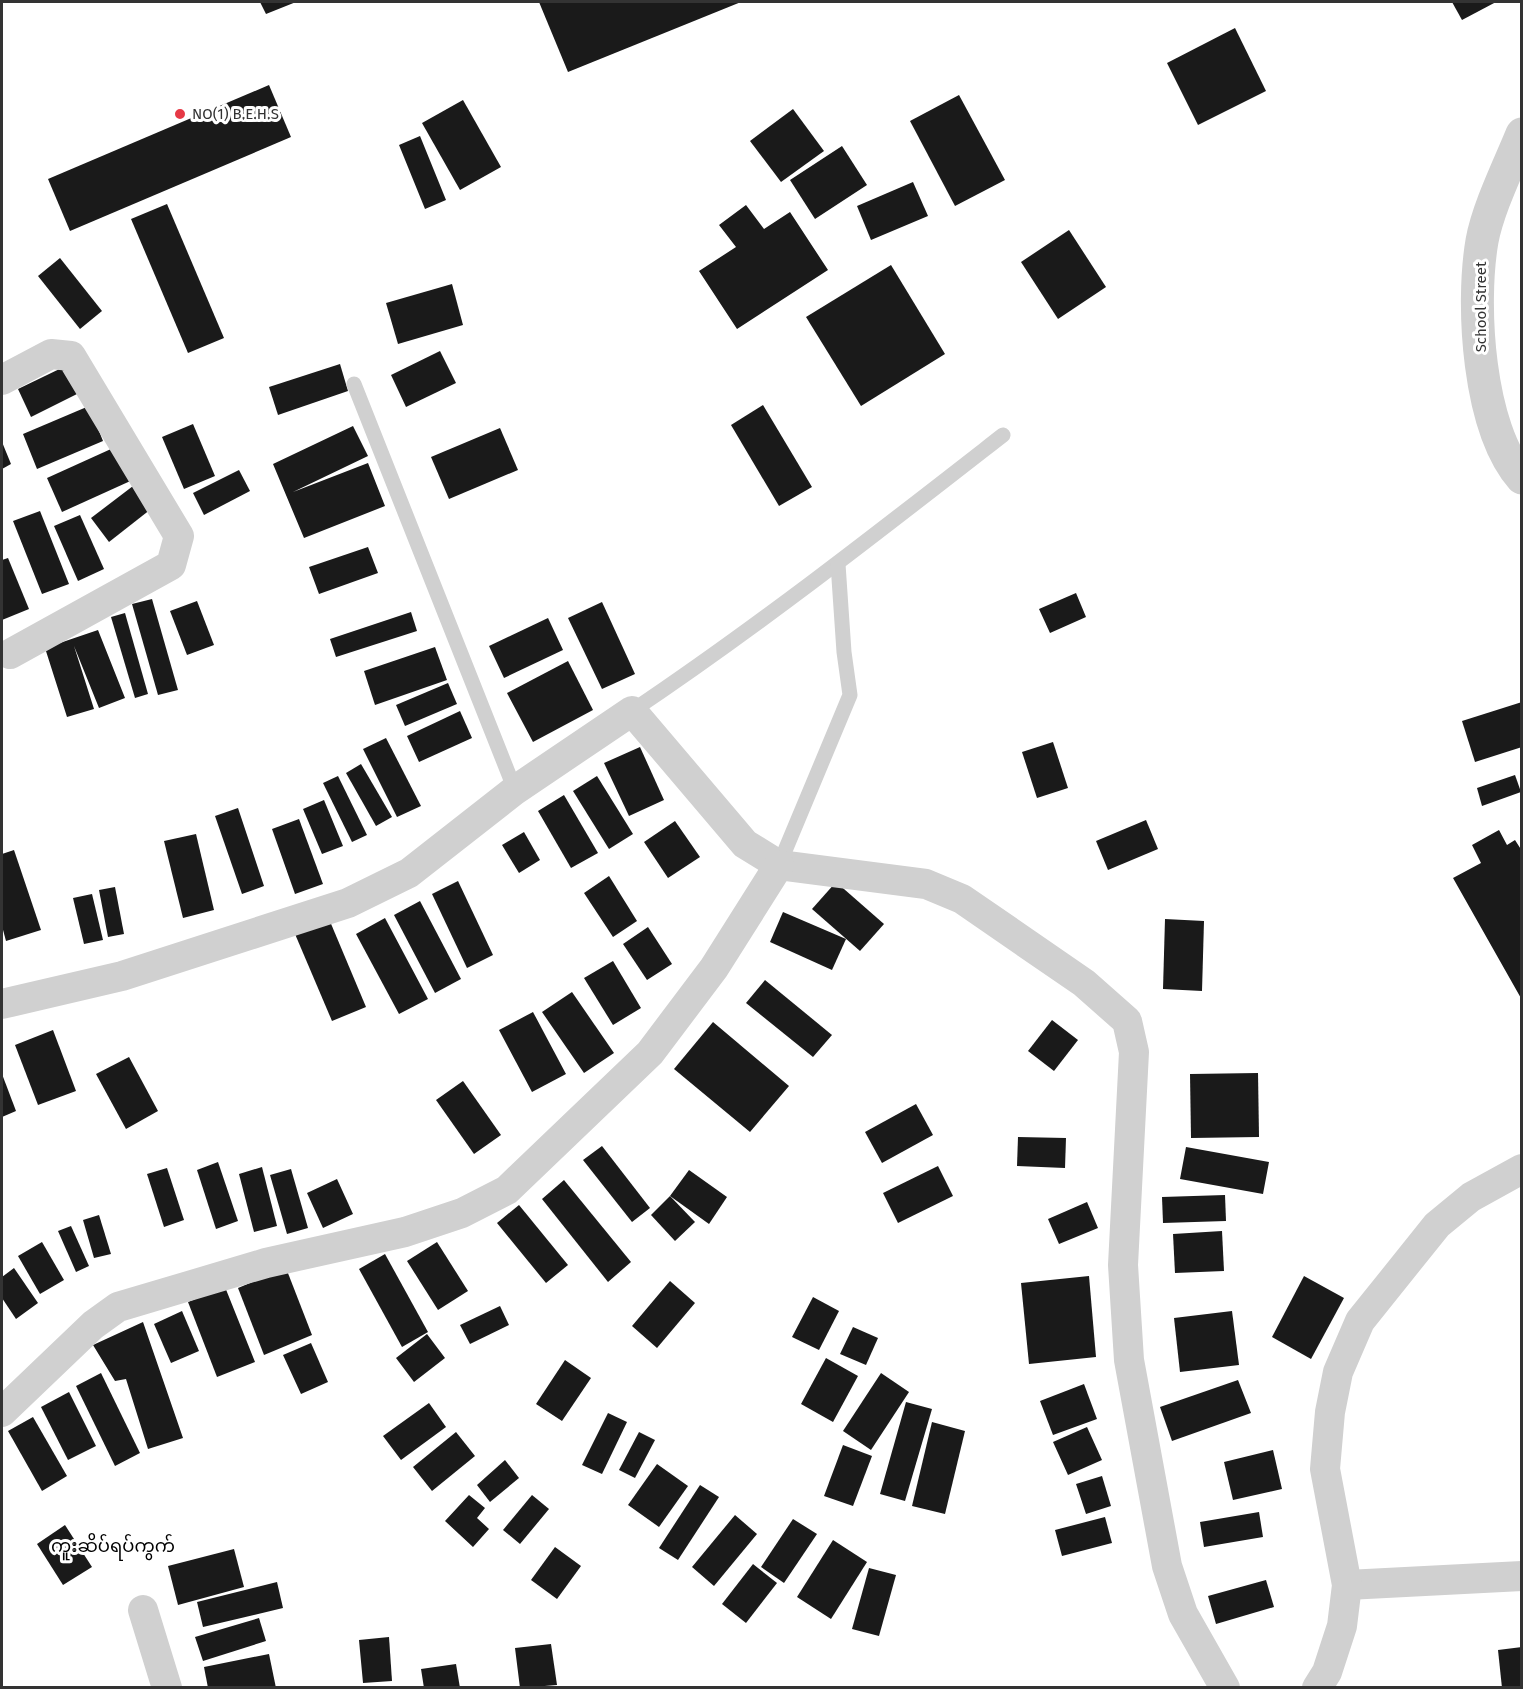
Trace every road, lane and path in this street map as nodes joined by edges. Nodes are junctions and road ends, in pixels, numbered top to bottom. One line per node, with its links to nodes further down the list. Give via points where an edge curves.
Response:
1 (1521, 134): 5 (street, School Street, via 1483,240 1479,297 1480,353 1490,416 1508,462)
2 (2, 380): 7 (street, via 51,354 71,356 179,536 171,565)
3 (354, 384): 9 (lane)
4 (1003, 435): 6 (lane)
5 (1521, 478)
6 (838, 564): 8 (lane, via 709,660); 10 (lane, via 850,695)
7 (10, 654)
8 (632, 711): 9 (street); 10 (street, via 745,844)
9 (515, 790): 11 (street, via 409,873 348,903 122,976)
10 (779, 865): 13 (street, via 714,968 650,1053 507,1190 462,1213 405,1232 266,1263 118,1307 93,1325); 18 (street, via 926,884 962,899 1084,983 1127,1021 1134,1052 1124,1265 1129,1360 1167,1566 1183,1614)
11 (2, 1004)
12 (1521, 1169): 15 (street, via 1471,1197 1437,1225 1360,1321 1338,1372 1325,1469)
13 (2, 1412)
14 (1521, 1576): 15 (street)
15 (1347, 1585): 19 (street, via 1342,1626 1327,1672)
16 (144, 1610): 17 (street)
17 (167, 1688)
18 (1225, 1688)
19 (1317, 1688)

